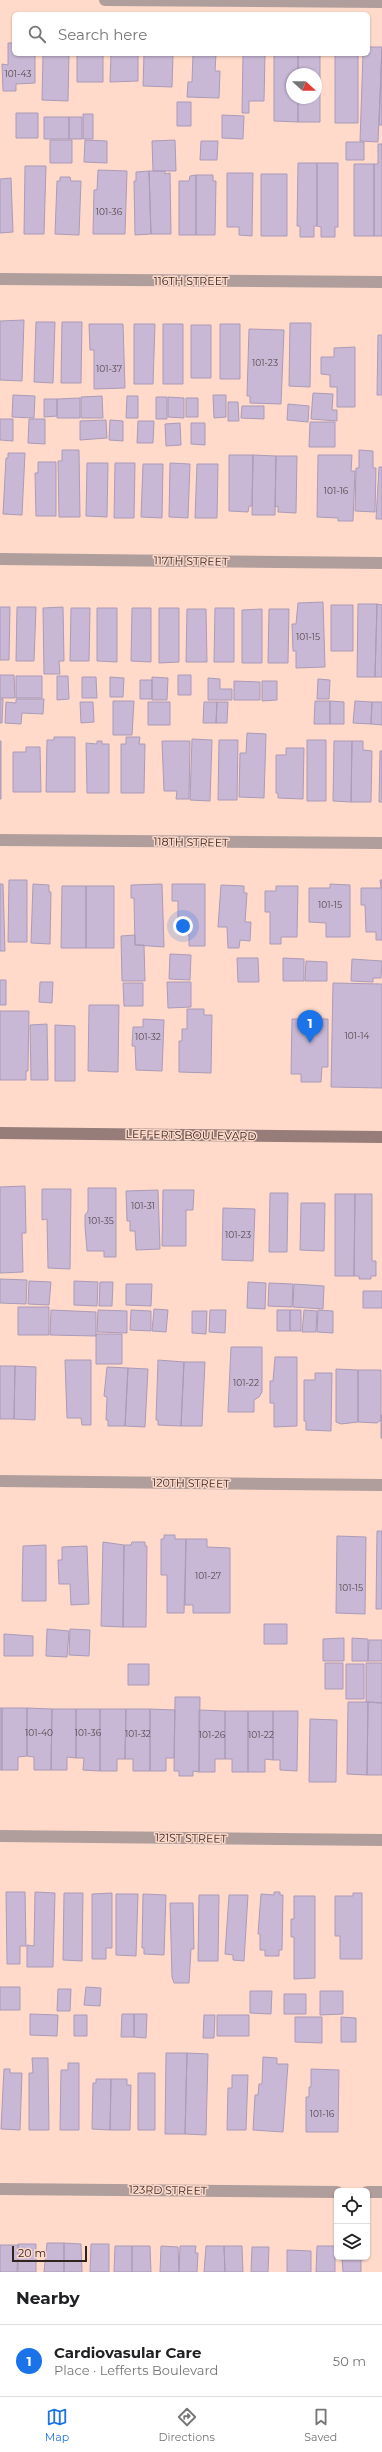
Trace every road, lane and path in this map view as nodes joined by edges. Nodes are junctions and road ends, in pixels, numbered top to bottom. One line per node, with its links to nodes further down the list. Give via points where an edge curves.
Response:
1 (105, 0): 2 (street)
2 (382, 2)
3 (0, 279): 4 (street, 116TH STREET)
4 (382, 282)
5 (0, 559): 6 (street, 117TH STREET)
6 (382, 563)
7 (0, 840): 8 (street, 118TH STREET)
8 (382, 843)
9 (0, 1133): 10 (street, LEFFERTS BOULEVARD)
10 (382, 1137)
11 (0, 1481): 12 (street, 120TH STREET)
12 (382, 1485)
13 (0, 1836): 14 (street, 121ST STREET)
14 (382, 1840)
15 (0, 2188): 16 (street, 123RD STREET)
16 (334, 2192)
17 (370, 2192): 18 (street)
18 (382, 2192)

